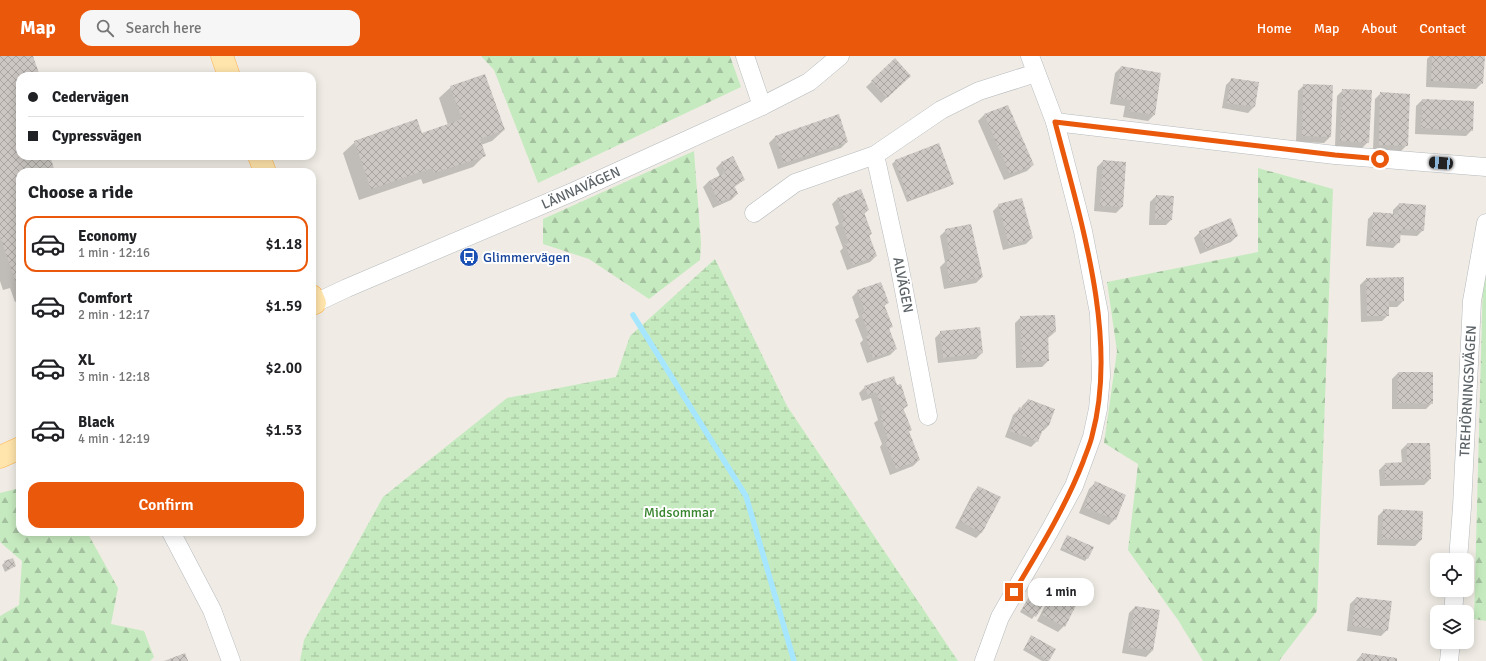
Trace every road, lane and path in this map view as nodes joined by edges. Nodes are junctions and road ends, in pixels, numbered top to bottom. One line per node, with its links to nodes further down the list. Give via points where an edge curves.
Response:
1 (222, 56): 5 (main road)
2 (745, 56): 7 (street)
3 (840, 56): 7 (street, LÄNNAVÄGEN, via 809,82)
4 (1030, 56): 6 (street)
5 (228, 72)
6 (1036, 73): 8 (street); 9 (street, via 979,91 941,110)
7 (762, 106): 13 (street, LÄNNAVÄGEN, via 575,191)
8 (1055, 122): 10 (street, via 1335,155); 21 (street, via 1083,231 1099,312 1098,409 1092,437 1074,486 1000,617)
9 (875, 155): 11 (street, via 795,183); 14 (street, ALVÄGEN)
10 (1486, 167)
11 (754, 212)
12 (1486, 223): 18 (street, TREHÖRNINGSVÄGEN, via 1472,301)
13 (316, 300)
14 (928, 416)
15 (16, 450): 16 (main road)
16 (0, 457)
17 (173, 536): 20 (street, via 212,610)
18 (1459, 553)
19 (1450, 649): 22 (street)
20 (231, 661)
21 (984, 661)
22 (1449, 661)

